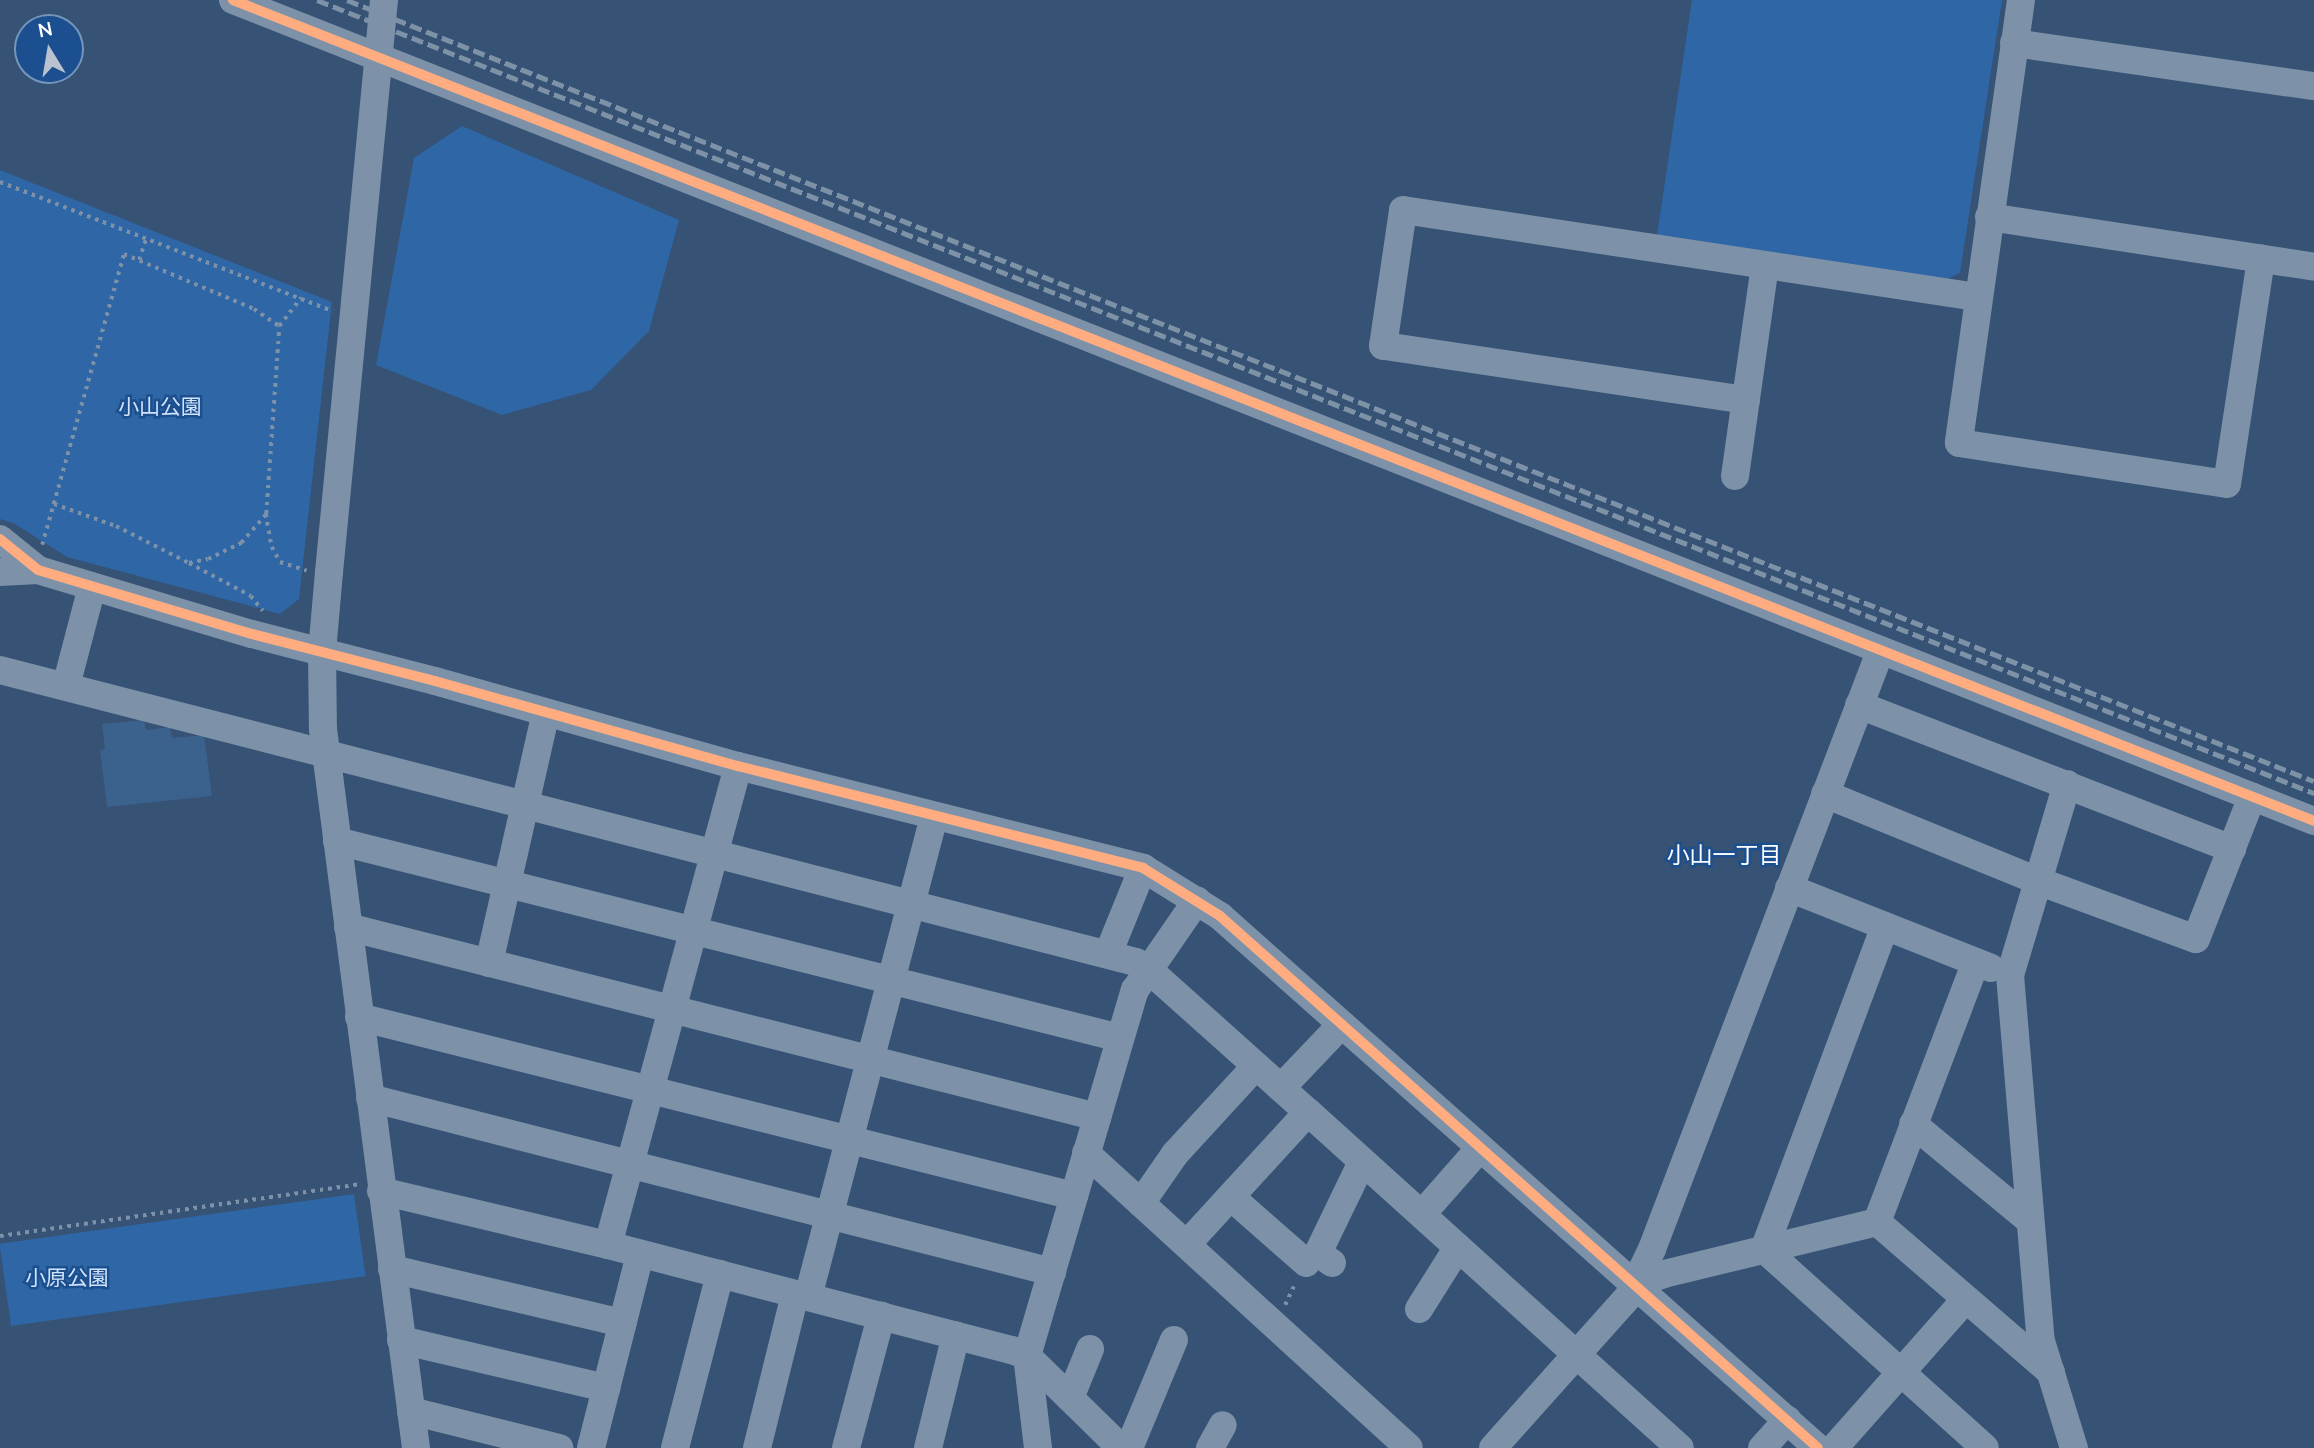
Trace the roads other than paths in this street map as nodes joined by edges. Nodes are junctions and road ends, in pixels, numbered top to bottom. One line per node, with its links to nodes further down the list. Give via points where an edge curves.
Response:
1 (233, 0): 5 (street)
2 (384, 0): 5 (street)
3 (2021, 0): 4 (street)
4 (2014, 43): 6 (street); 7 (street)
5 (379, 59): 19 (street); 20 (street)
6 (2314, 86)
7 (1989, 217): 8 (street); 11 (street)
8 (2261, 258): 10 (street); 11 (street, via 2227,484 1959,443)
9 (1765, 266): 11 (street); 12 (street); 12 (street, via 1402,210 1383,346)
10 (2314, 267)
11 (1977, 297)
12 (1746, 400): 13 (street)
13 (1735, 476)
14 (0, 539): 15 (street)
15 (35, 557): 16 (street); 17 (street); 18 (street)
16 (0, 560)
17 (0, 572)
18 (92, 587): 19 (street); 22 (street)
19 (322, 652): 24 (street); 25 (street)
20 (1880, 652): 23 (street); 29 (street)
21 (0, 670): 22 (street)
22 (66, 687): 25 (street)
23 (1859, 705): 27 (street); 28 (street)
24 (546, 713): 26 (street); 30 (street)
25 (326, 755): 30 (street); 33 (street)
26 (738, 766): 31 (street); 35 (street)
27 (2067, 784): 34 (street); 37 (street)
28 (1825, 794): 37 (street); 39 (street)
29 (2252, 797): 32 (street); 34 (street)
30 (524, 806): 35 (street); 38 (street)
31 (934, 817): 36 (street); 41 (street)
32 (2314, 821)
33 (337, 841): 38 (street); 43 (street)
34 (2232, 849): 37 (street, via 2196,939)
35 (713, 855): 41 (street); 44 (street)
36 (1143, 868): 40 (street); 45 (street)
37 (2038, 881): 49 (street)
38 (507, 884): 44 (street); 46 (street)
39 (1789, 888): 42 (street); 84 (street)
40 (1197, 900): 48 (street); 53 (street)
41 (911, 905): 45 (street); 50 (street)
42 (1885, 926): 47 (street); 79 (street)
43 (348, 927): 46 (street); 52 (street)
44 (693, 930): 50 (street); 51 (street)
45 (1108, 954): 48 (street)
46 (489, 962): 51 (street)
47 (1976, 962): 49 (street); 62 (street)
48 (1149, 970): 54 (street, via 1135,990); 56 (street)
49 (2010, 975): 74 (street)
50 (891, 980): 54 (street); 55 (street)
51 (672, 1009): 55 (street); 58 (street)
52 (359, 1017): 58 (street); 59 (street)
53 (1342, 1024): 57 (street); 64 (street)
54 (1120, 1038): 61 (street)
55 (871, 1058): 61 (street); 63 (street)
56 (1255, 1067): 57 (street); 71 (street, via 1175,1154)
57 (1281, 1088): 60 (street)
58 (650, 1090): 63 (street); 67 (street)
59 (370, 1098): 67 (street); 68 (street)
60 (1308, 1112): 66 (street); 70 (street)
61 (1097, 1117): 65 (street)
62 (1913, 1124): 74 (street); 75 (street)
63 (849, 1140): 69 (street); 73 (street)
64 (1480, 1148): 72 (street); 84 (street)
65 (1086, 1153): 69 (street); 71 (street)
66 (1362, 1162): 70 (street, via 1318,1253 1319,1263); 72 (street)
67 (630, 1164): 73 (street); 77 (street)
68 (370, 1187): 77 (street); 81 (street)
69 (1074, 1196): 82 (street)
70 (1231, 1197): 76 (street)
71 (1142, 1203): 76 (street)
72 (1422, 1214): 78 (street)
73 (829, 1215): 82 (street); 85 (street)
74 (2029, 1220): 96 (street, via 2041,1341)
75 (1877, 1222): 79 (street); 86 (street)
76 (1187, 1244): 112 (street)
77 (608, 1245): 80 (street)
78 (1458, 1247): 87 (street); 94 (street)
79 (1764, 1249): 84 (street); 97 (street)
80 (640, 1254): 83 (street); 89 (street)
81 (392, 1269): 89 (street); 91 (street)
82 (1052, 1272): 95 (street)
83 (720, 1274): 85 (street); 105 (street)
84 (1635, 1284): 94 (street); 101 (street)
85 (801, 1296): 88 (street); 106 (street)
86 (1965, 1300): 96 (street); 97 (street)
87 (1419, 1309)
88 (881, 1317): 90 (street); 107 (street)
89 (623, 1323): 98 (street)
90 (956, 1335): 95 (street); 108 (street)
91 (401, 1340): 98 (street); 100 (street)
92 (1174, 1340): 111 (street)
93 (1090, 1349): 99 (street)
94 (1577, 1354): 113 (street); 114 (street)
95 (1027, 1356): 99 (street); 109 (street)
96 (2051, 1372): 119 (street)
97 (1900, 1374): 117 (street); 118 (street)
98 (606, 1388): 104 (street)
99 (1070, 1398): 110 (street)
100 (411, 1411): 102 (street); 103 (street)
101 (1787, 1420): 115 (street); 116 (street)
102 (416, 1448)
103 (559, 1448)
104 (591, 1448)
105 (675, 1448)
106 (757, 1448)
107 (846, 1448)
108 (928, 1448)
109 (1038, 1448)
110 (1121, 1448)
111 (1129, 1448)
112 (1409, 1448)
113 (1493, 1448)
114 (1680, 1448)
115 (1762, 1448)
116 (1818, 1448)
117 (1834, 1448)
118 (1985, 1448)
119 (2074, 1448)

